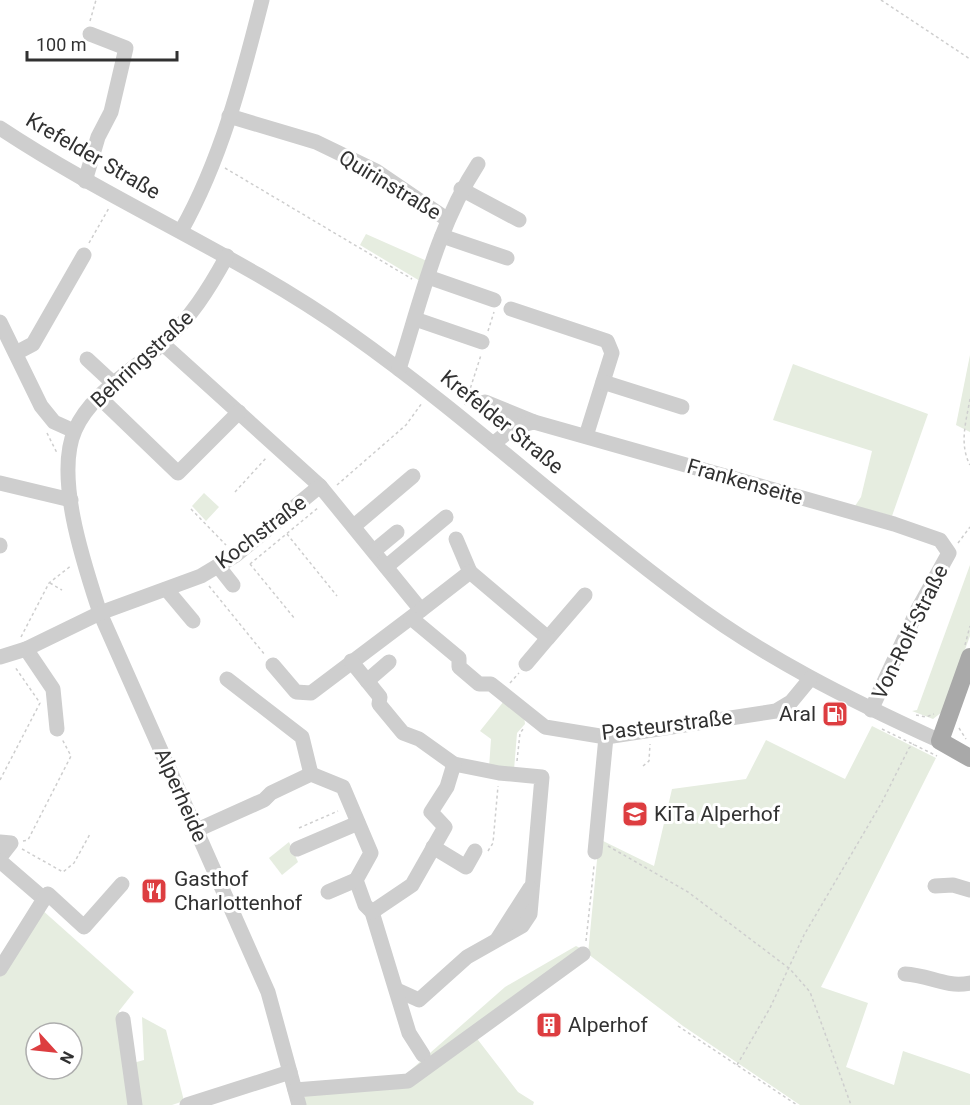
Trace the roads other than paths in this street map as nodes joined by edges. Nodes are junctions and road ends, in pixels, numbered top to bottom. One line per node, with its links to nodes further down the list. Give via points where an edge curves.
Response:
1 (262, 0): 3 (street)
2 (90, 34): 6 (street, via 126,48 111,112 98,137)
3 (229, 116): 8 (street, Quirinstraße, via 316,142 376,171); 10 (street, via 201,196)
4 (0, 128): 6 (street, Krefelder Straße)
5 (478, 164): 7 (street)
6 (86, 181): 10 (street, Krefelder Straße)
7 (461, 189): 8 (street); 9 (street)
8 (448, 220): 11 (street)
9 (519, 220)
10 (181, 231): 13 (street, Krefelder Straße)
11 (442, 236): 14 (street); 15 (street)
12 (84, 255): 20 (street, via 33,344)
13 (227, 256): 19 (street, Behringstraße, via 194,312); 22 (street, Krefelder Straße, via 314,308)
14 (507, 258)
15 (427, 282): 16 (street); 23 (street, via 607,341 612,353)
16 (415, 319): 18 (street); 22 (street)
17 (2, 331): 20 (street)
18 (484, 343)
19 (163, 344): 24 (street, Behringstraße); 28 (street)
20 (16, 353): 30 (street, via 41,406 54,422)
21 (87, 359): 24 (street)
22 (399, 369): 32 (street, Krefelder Straße)
23 (603, 381): 27 (street); 31 (street)
24 (114, 384): 25 (street, Behringstraße)
25 (99, 397): 28 (street, via 178,473); 30 (street, Behringstraße)
26 (485, 402): 29 (street, Frankenseite)
27 (682, 407)
28 (239, 412): 35 (street)
29 (534, 422): 31 (street, Frankenseite); 32 (street, via 514,428)
30 (74, 431): 36 (street, Alperheide, via 67,468)
31 (586, 436): 42 (street, Frankenseite, via 894,525 940,540)
32 (493, 444): 61 (street, Krefelder Straße, via 684,597)
33 (413, 476): 38 (street)
34 (0, 483): 36 (street)
35 (326, 492): 38 (street); 43 (street, Kochstraße, via 242,557)
36 (71, 500): 49 (street, Alperheide, via 83,561)
37 (446, 517): 44 (street)
38 (354, 526): 41 (street)
39 (397, 532): 41 (street)
40 (456, 539): 45 (street)
41 (374, 551): 44 (street)
42 (949, 553): 63 (street, Von-Rolf-Straße)
43 (218, 566): 46 (street); 47 (street, Kochstraße)
44 (386, 567): 50 (street)
45 (470, 572): 50 (street); 52 (street)
46 (233, 585)
47 (167, 590): 49 (street, Kochstraße); 51 (street)
48 (585, 595): 52 (street)
49 (100, 613): 53 (street, Kochstraße); 71 (street, Alperheide)
50 (416, 614): 56 (street); 65 (street, Pasteurstraße, via 459,658 459,667 479,684 491,684 545,728)
51 (193, 621)
52 (548, 638): 58 (street)
53 (26, 649): 54 (street, Kochstraße); 64 (street, via 52,689)
54 (4, 657)
55 (970, 657): 66 (main road)
56 (351, 661): 59 (street, via 311,693 296,692); 62 (street)
57 (389, 662): 62 (street)
58 (526, 664)
59 (273, 665)
60 (227, 679): 69 (street, via 304,739)
61 (810, 679): 63 (street, Krefelder Straße); 65 (street, Pasteurstraße, via 791,702 776,711)
62 (367, 681): 68 (street, via 380,697 379,704 403,733 419,739)
63 (871, 710): 66 (street, Krefelder Straße)
64 (57, 729)
65 (606, 736): 73 (street)
66 (939, 741): 67 (main road, Krefelder Straße)
67 (970, 758)
68 (454, 764): 74 (street, via 447,787 431,812 445,827); 90 (street, via 542,777 534,883 495,941 467,957)
69 (311, 774): 70 (street, via 343,787); 71 (street)
70 (358, 823): 75 (street); 78 (street, via 371,853)
71 (197, 830): 94 (street, Alperheide, via 268,992)
72 (5, 843): 77 (street)
73 (596, 846)
74 (433, 848): 76 (street, via 466,867); 84 (street, via 411,885)
75 (297, 849)
76 (475, 851)
77 (0, 859): 83 (street)
78 (356, 880): 82 (street); 84 (street, via 365,905)
79 (122, 884): 83 (street, via 84,927 48,894)
80 (935, 886): 81 (street)
81 (970, 890)
82 (328, 892)
83 (44, 899): 86 (street)
84 (372, 912): 89 (street)
85 (583, 954): 95 (street, Alperheide, via 408,1081)
86 (0, 969)
87 (905, 974): 88 (street, via 954,986)
88 (970, 983)
89 (397, 990): 90 (street); 91 (street)
90 (419, 1000): 91 (street)
91 (403, 1016): 93 (street)
92 (123, 1019): 96 (street)
93 (423, 1055)
94 (290, 1072): 95 (street, Alperheide); 97 (street)
95 (297, 1098)
96 (135, 1105)
97 (187, 1105)

